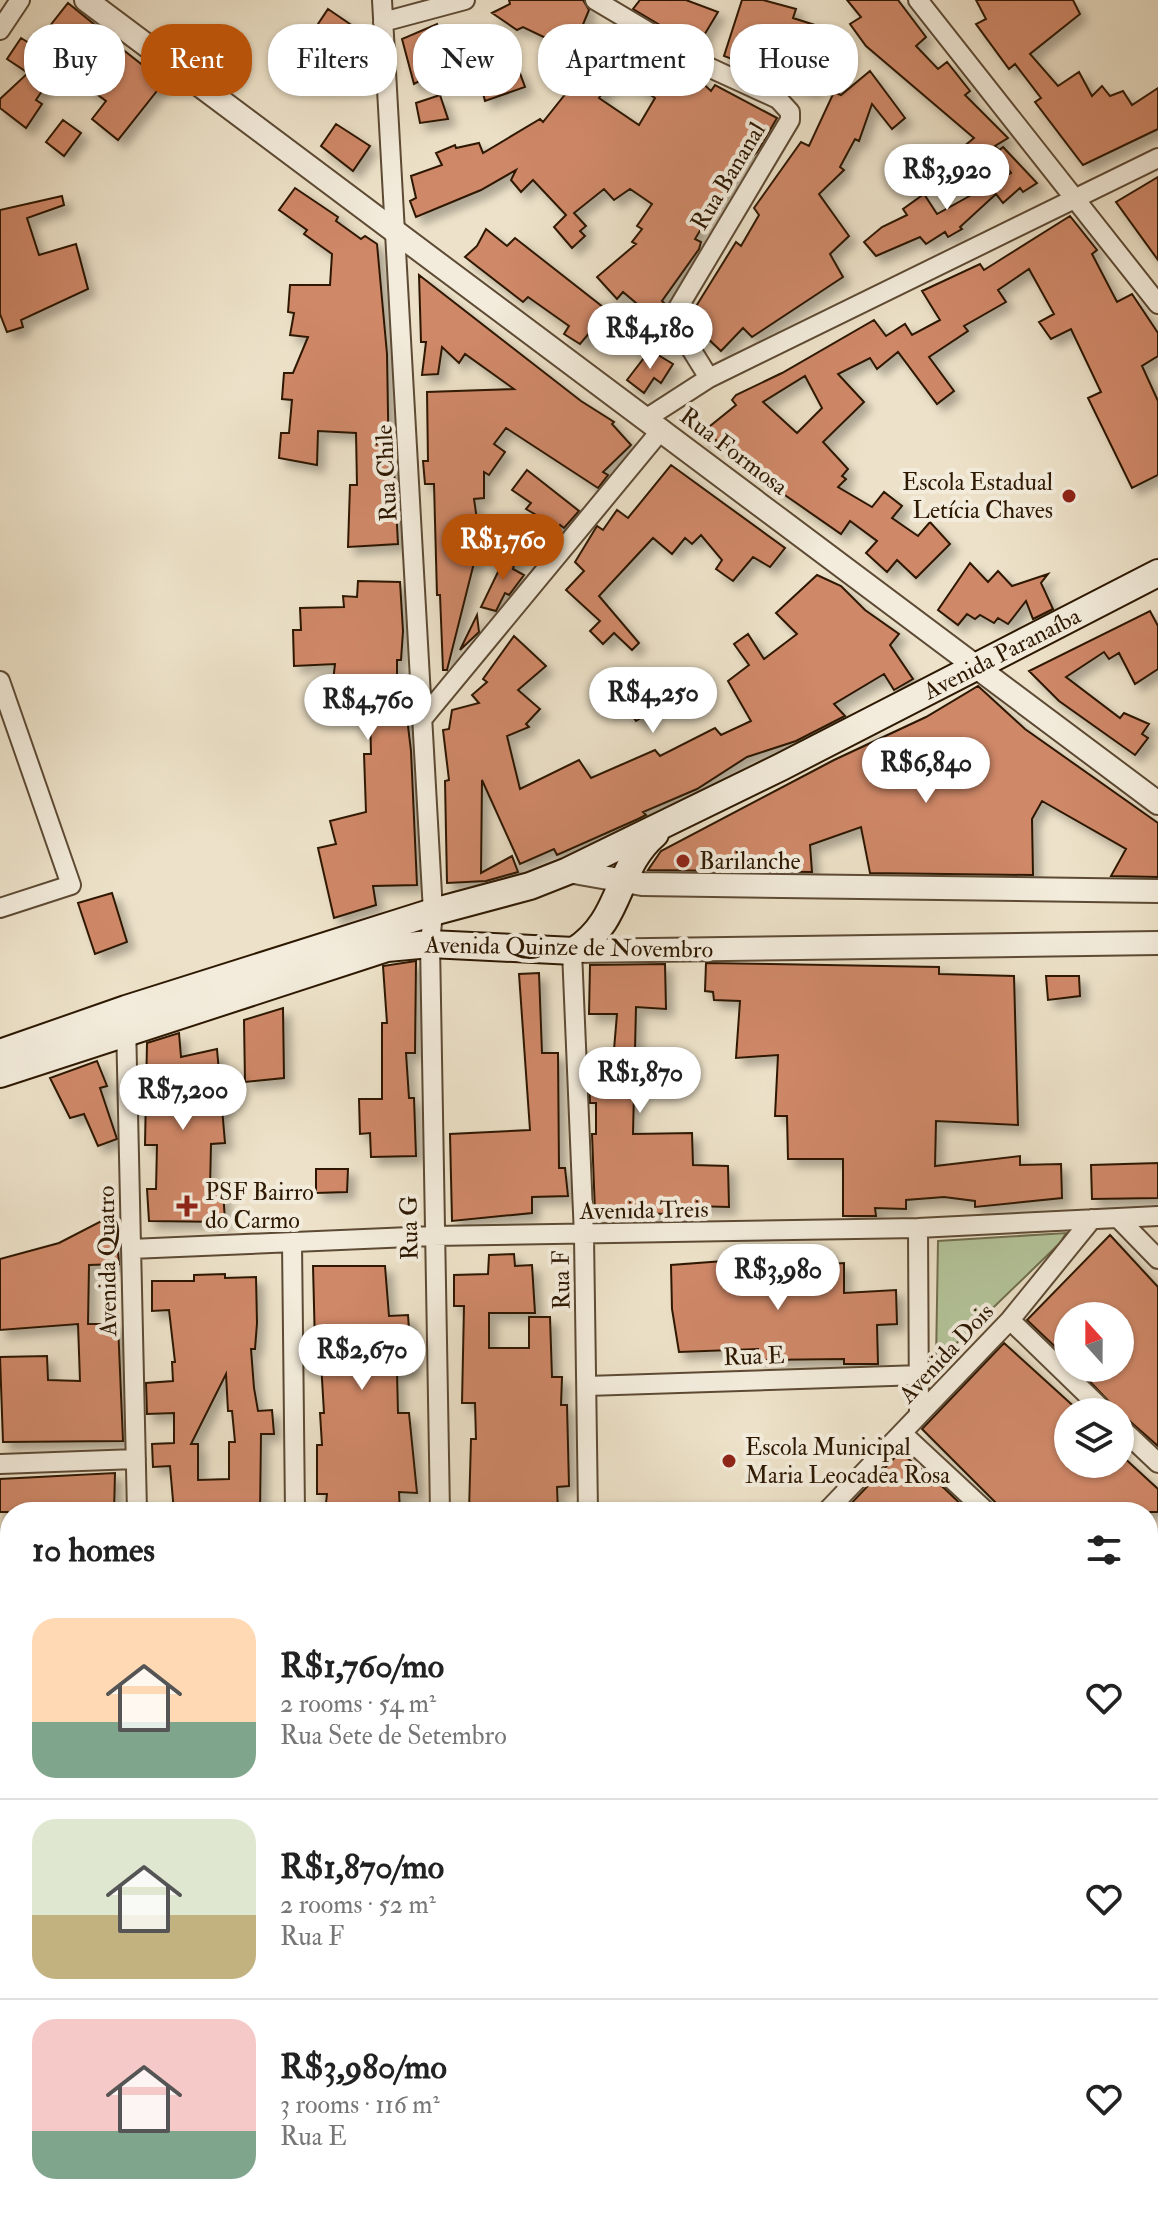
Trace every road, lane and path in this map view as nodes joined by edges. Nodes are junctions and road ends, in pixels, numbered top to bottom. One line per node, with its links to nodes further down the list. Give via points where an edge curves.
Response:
1 (20, 0): 8 (street)
2 (86, 0): 11 (street, Rua Formosa)
3 (382, 0): 7 (street, Rua Chile)
4 (465, 0): 7 (street)
5 (595, 0): 13 (street, Rua Bananal, via 706,66 778,99 790,112 678,308 678,328)
6 (918, 0): 10 (street)
7 (383, 22): 11 (street, Rua Chile)
8 (0, 30)
9 (1158, 158): 10 (street)
10 (1075, 200): 12 (street); 13 (street)
11 (397, 232): 14 (street, Rua Formosa); 18 (street, Rua Chile)
12 (1158, 304)
13 (709, 378): 14 (street)
14 (654, 423): 16 (street, Rua Formosa); 18 (street)
15 (1158, 573): 16 (main road, Avenida Paranaíba)
16 (975, 667): 19 (street, Rua Formosa); 20 (main road, Avenida Paranaíba)
17 (0, 681): 24 (street, via 71,885)
18 (424, 717): 25 (street, Rua Chile)
19 (1158, 803)
20 (673, 819): 21 (main road, Avenida Quinze de Novembro); 22 (main road, via 643,844)
21 (568, 871): 22 (street); 25 (main road, Avenida Quinze de Novembro)
22 (624, 882): 23 (street); 28 (main road, via 602,929)
23 (1158, 891)
24 (0, 908)
25 (433, 912): 27 (street, Rua Chile); 29 (main road, Avenida Quinze de Novembro)
26 (1158, 943): 28 (street, Avenida Quinze de Novembro)
27 (430, 944): 28 (main road, Avenida Quinze de Novembro); 29 (main road, Avenida Quinze de Novembro, via 387,948); 36 (street, Rua G)
28 (573, 951): 37 (street, Rua F)
29 (126, 1020): 30 (main road, Avenida Quinze de Novembro); 31 (main road, Avenida Quinze de Novembro); 39 (street, Avenida Quatro)
30 (0, 1053)
31 (0, 1074)
32 (1158, 1216): 33 (street, Avenida Treis)
33 (1118, 1218): 34 (street, Avenida Treis); 40 (street)
34 (1092, 1219): 35 (street, Avenida Treis); 41 (street, Avenida Dois)
35 (918, 1228): 37 (street, Avenida Treis); 42 (street)
36 (433, 1236): 37 (street, Avenida Treis); 38 (street, Avenida Treis); 53 (street, Rua G)
37 (584, 1236): 43 (street, Rua F)
38 (292, 1242): 39 (street, Avenida Treis); 52 (street)
39 (131, 1249): 48 (street, Avenida Quatro)
40 (1158, 1259)
41 (1010, 1320): 44 (street); 45 (street, Avenida Dois)
42 (921, 1375): 43 (street, Rua E); 45 (street)
43 (587, 1386): 54 (street, Rua F)
44 (1091, 1398)
45 (919, 1415): 46 (street, Avenida Dois)
46 (902, 1433): 55 (street, Avenida Dois); 56 (street)
47 (1134, 1440): 49 (street)
48 (136, 1459): 50 (street); 51 (street, Avenida Quatro)
49 (1158, 1463)
50 (0, 1464)
51 (137, 1502)
52 (295, 1502)
53 (440, 1502)
54 (588, 1502)
55 (836, 1502)
56 (976, 1502)

